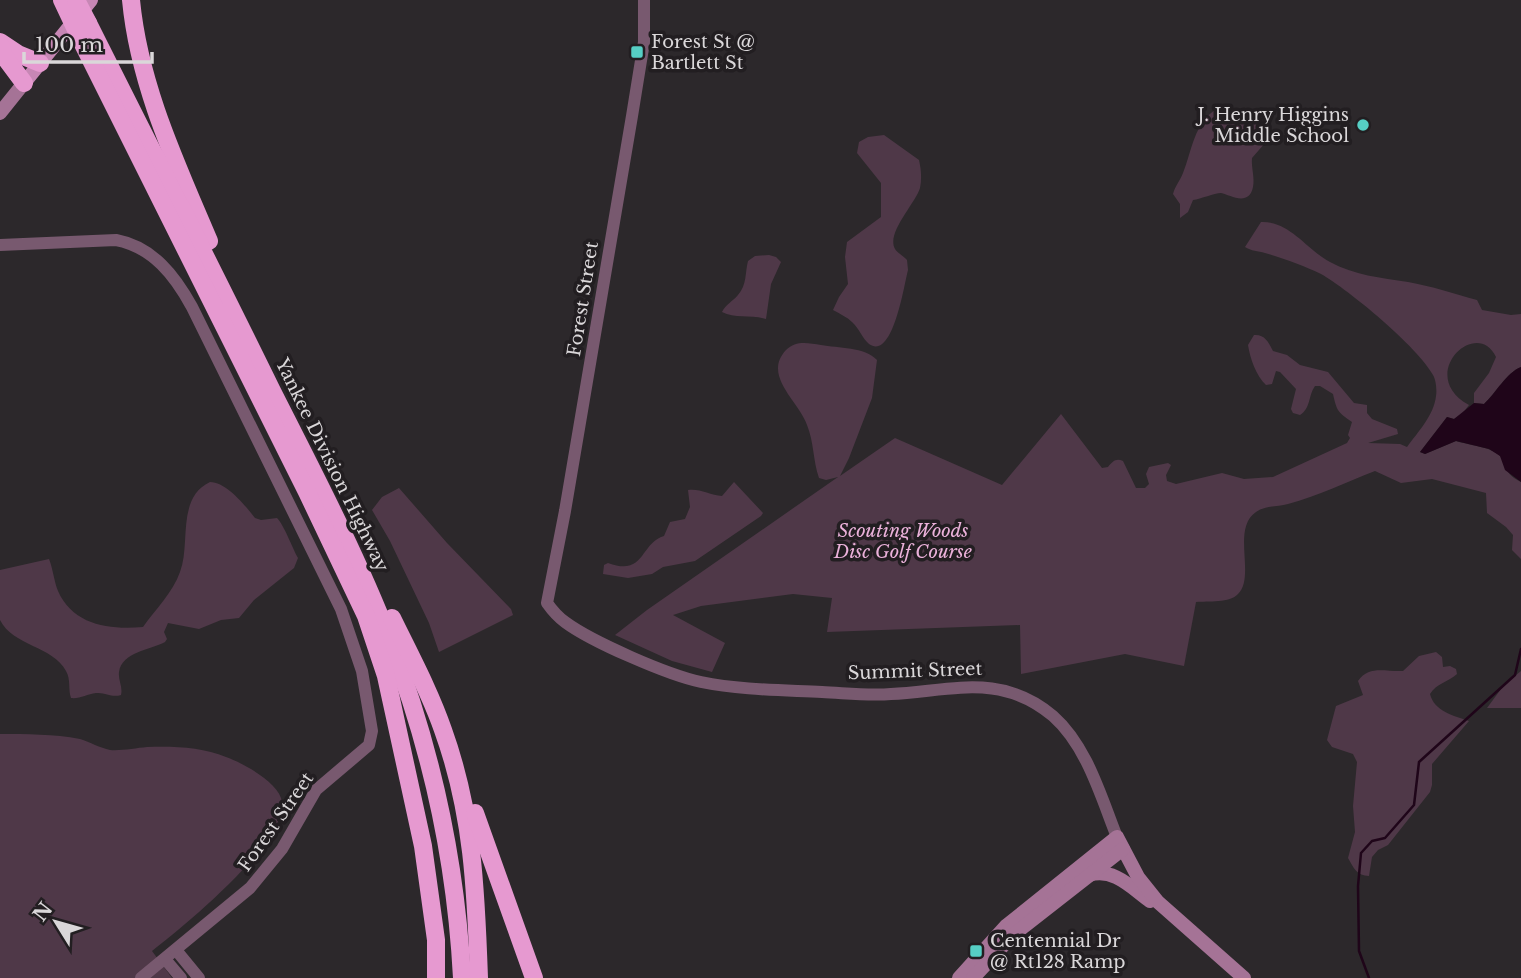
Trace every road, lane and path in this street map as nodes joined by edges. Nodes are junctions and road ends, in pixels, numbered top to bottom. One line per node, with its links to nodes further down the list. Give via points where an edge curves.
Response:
1 (62, 0): 6 (highway, Yankee Division Highway, bridge)
2 (76, 0): 6 (highway, Yankee Division Highway, bridge)
3 (90, 0): 8 (main road)
4 (131, 0): 12 (highway, via 156,112)
5 (644, 0): 14 (street, Forest Street, via 645,32 632,116)
6 (83, 28): 12 (highway, Yankee Division Highway); 24 (highway, Yankee Division Highway, via 370,626 386,676 421,835 434,919)
7 (0, 43): 8 (highway); 9 (highway)
8 (40, 63): 9 (main road)
9 (24, 83): 10 (main road)
10 (0, 113)
11 (0, 245): 19 (street, Forest Street, via 116,240 135,245 176,280 341,609 362,671 371,738 316,790 282,849 254,884)
12 (265, 376): 13 (highway, Yankee Division Highway)
13 (326, 499): 15 (highway, via 395,623); 25 (highway, Yankee Division Highway, via 374,600 418,722 439,800)
14 (547, 603): 16 (street, Summit Street, via 567,623 594,639 699,681 773,690 880,694 980,686 1030,700 1070,734)
15 (454, 762): 26 (highway, via 476,882); 27 (highway)
16 (1120, 843): 17 (main road); 18 (main road, Summit Street, via 1147,890); 28 (main road, via 1006,926)
17 (1087, 876): 18 (main road, via 1113,875); 29 (main road, via 1013,935)
18 (1175, 919): 30 (main road, Summit Street)
19 (176, 950): 20 (street, Forest Street); 23 (street)
20 (165, 959): 21 (street, Forest Street); 22 (street)
21 (141, 978)
22 (181, 978)
23 (199, 978)
24 (436, 978)
25 (462, 978)
26 (479, 978)
27 (534, 978)
28 (959, 978)
29 (973, 978)
30 (1244, 978)

